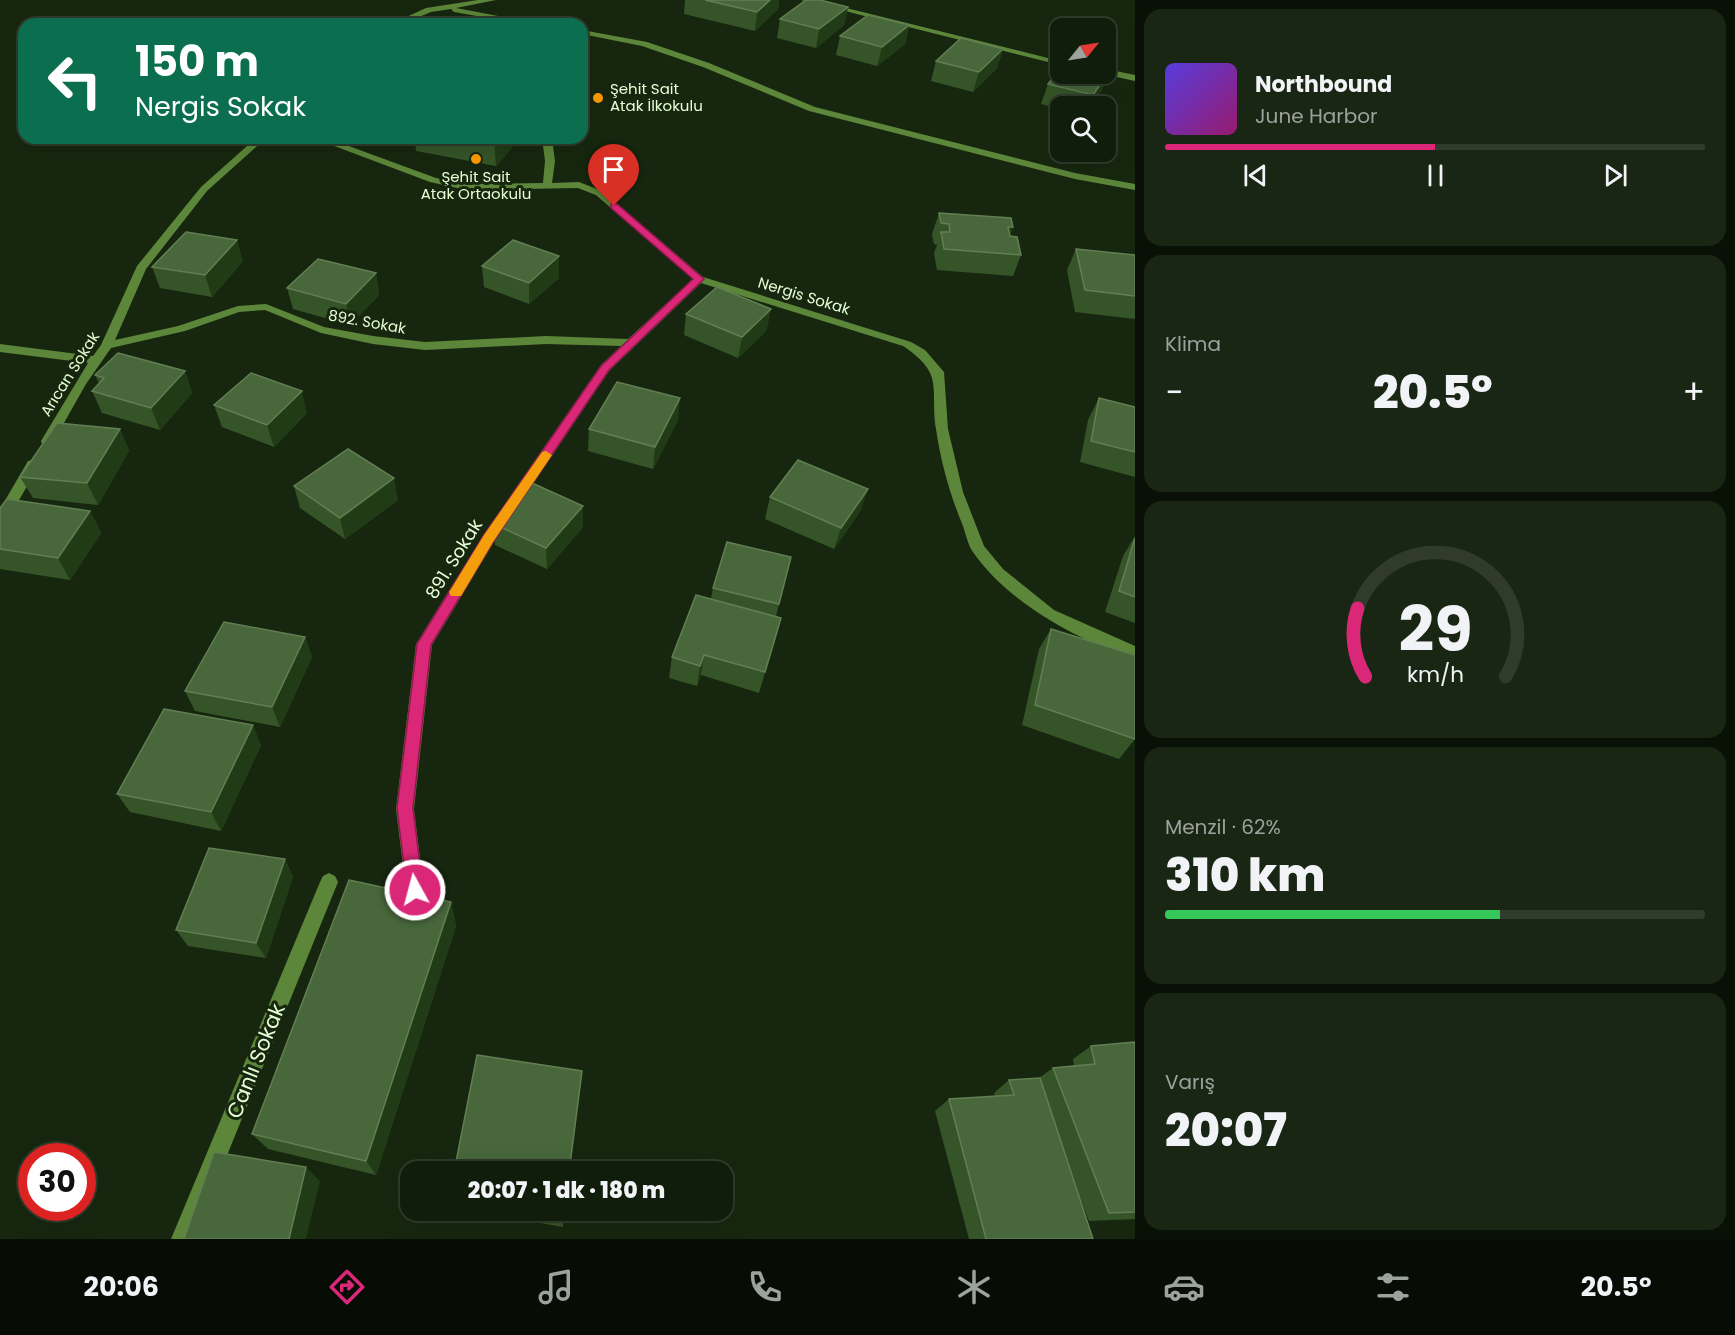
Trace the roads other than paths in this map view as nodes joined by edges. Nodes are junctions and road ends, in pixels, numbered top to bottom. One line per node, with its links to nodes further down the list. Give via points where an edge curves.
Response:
1 (492, 0): 3 (street)
2 (805, 0): 7 (street)
3 (443, 8): 4 (street); 5 (street)
4 (410, 18)
5 (502, 18)
6 (588, 33): 14 (street, via 644,44 812,109 1065,174)
7 (1050, 61)
8 (1116, 74): 9 (street)
9 (1135, 78)
10 (254, 144): 17 (street, Arıcan Sokak, via 204,189 141,268)
11 (334, 144): 13 (street, Nergis Sokak, via 433,180 466,187)
12 (548, 144): 13 (street)
13 (547, 187): 15 (street, Nergis Sokak, via 579,185 599,193)
14 (1135, 187)
15 (699, 279): 16 (street, 891. Sokak); 21 (street, Nergis Sokak, via 907,344 921,353 938,372 942,429 956,492 978,548 998,573 1049,614)
16 (632, 343): 17 (street, 892. Sokak, via 546,340 425,346 321,330 266,307 237,309 181,329); 23 (street, 891. Sokak, via 605,368 489,538 424,644 405,808)
17 (107, 345): 19 (street, Arıcan Sokak)
18 (0, 348): 19 (street)
19 (97, 360): 20 (street, Arıcan Sokak)
20 (0, 521)
21 (1135, 653)
22 (329, 882): 24 (street, Canlı Sokak)
23 (415, 890)
24 (182, 1239)

